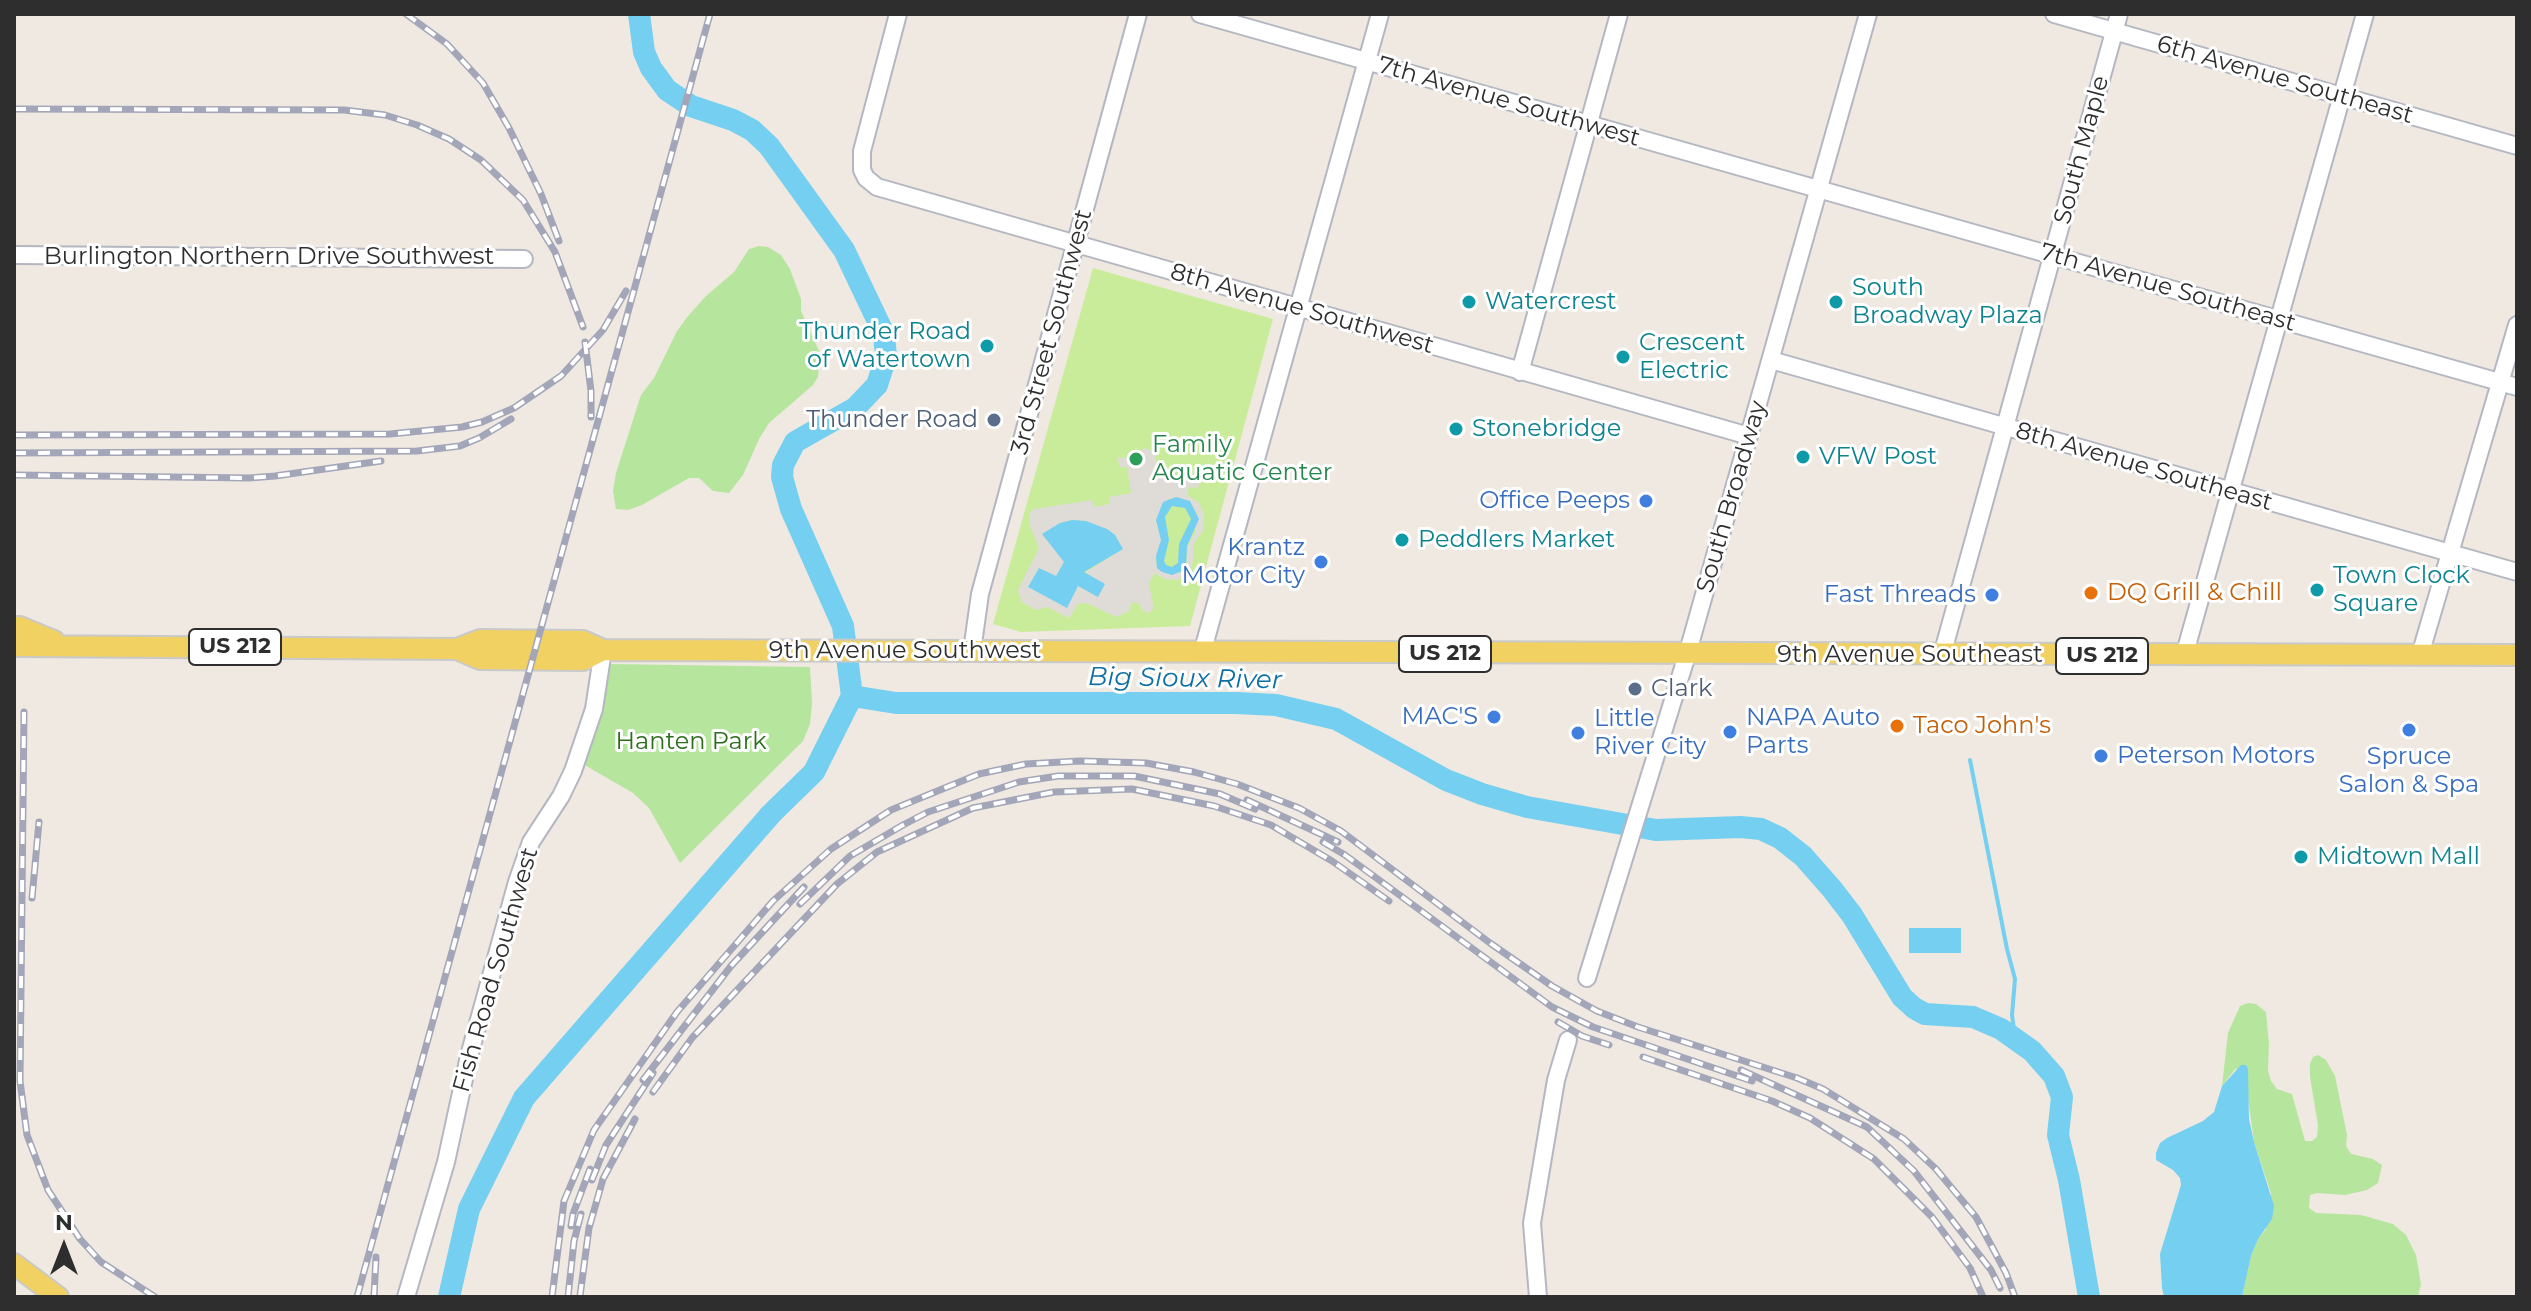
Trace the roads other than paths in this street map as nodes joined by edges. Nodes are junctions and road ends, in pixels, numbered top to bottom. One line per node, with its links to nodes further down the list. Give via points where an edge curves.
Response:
1 (898, 14): 16 (street, 8th Avenue Southwest, via 863,143 862,170 871,183)
2 (1138, 14): 16 (street, 3rd Street Southwest)
3 (1200, 14): 11 (street, 7th Avenue Southwest)
4 (1380, 14): 11 (street)
5 (1619, 14): 13 (street)
6 (1868, 14): 15 (street, South Broadway)
7 (2054, 14): 10 (street, 6th Avenue Southeast)
8 (2119, 14): 10 (street, South Maple)
9 (2365, 14): 12 (street)
10 (2114, 31): 12 (street, 6th Avenue Southeast); 18 (street, South Maple)
11 (1367, 61): 13 (street, 7th Avenue Southwest); 20 (street)
12 (2341, 96): 14 (street, 6th Avenue Southeast); 21 (street)
13 (1589, 124): 15 (street, 7th Avenue Southwest); 24 (street)
14 (2517, 146)
15 (1818, 189): 18 (street, 7th Avenue Southeast); 23 (street, South Broadway)
16 (1076, 244): 20 (street, 8th Avenue Southwest); 35 (street, 3rd Street Southwest, via 980,594)
17 (14, 255): 19 (street, Burlington Northern Drive Southwest)
18 (2053, 256): 21 (street, 7th Avenue Southeast); 26 (street, South Maple)
19 (524, 259)
20 (1297, 308): 24 (street, 8th Avenue Southwest); 36 (street)
21 (2280, 320): 25 (street, 7th Avenue Southeast); 28 (street)
22 (2517, 325): 25 (street)
23 (1771, 360): 26 (street, 8th Avenue Southeast); 27 (street, South Broadway)
24 (1520, 372): 27 (street, 8th Avenue Southwest)
25 (2509, 385): 29 (street)
26 (2005, 428): 28 (street, 8th Avenue Southeast); 38 (street, South Maple)
27 (1749, 436): 37 (street, South Broadway)
28 (2232, 492): 29 (street, 8th Avenue Southeast); 41 (street)
29 (2451, 554): 30 (street, 8th Avenue Southeast); 39 (street)
30 (2517, 572)
31 (14, 627): 33 (main road)
32 (14, 646): 33 (main road, 9th Avenue Southwest / US 212)
33 (65, 646): 34 (main road, 9th Avenue Southwest / US 212, via 457,649 480,659 583,660)
34 (603, 650): 35 (main road, 9th Avenue Southwest / US 212); 46 (street, Fish Road Southwest, via 600,685 573,771 531,842 517,882)
35 (972, 651): 36 (main road, 9th Avenue Southwest / US 212)
36 (1202, 653): 37 (main road, 9th Avenue Southwest / US 212)
37 (1687, 655): 38 (main road, 9th Avenue Southeast / US 212); 42 (street, South Broadway)
38 (1942, 655): 41 (main road, 9th Avenue Southeast / US 212)
39 (2420, 655): 40 (main road, 9th Avenue Southeast / US 212); 41 (main road, 9th Avenue Southeast / US 212)
40 (2517, 655)
41 (2184, 656)
42 (1587, 978)
43 (1568, 1040): 47 (street, via 1556,1080 1532,1223)
44 (14, 1264): 45 (main road)
45 (58, 1297)
46 (406, 1297)
47 (1538, 1297)

